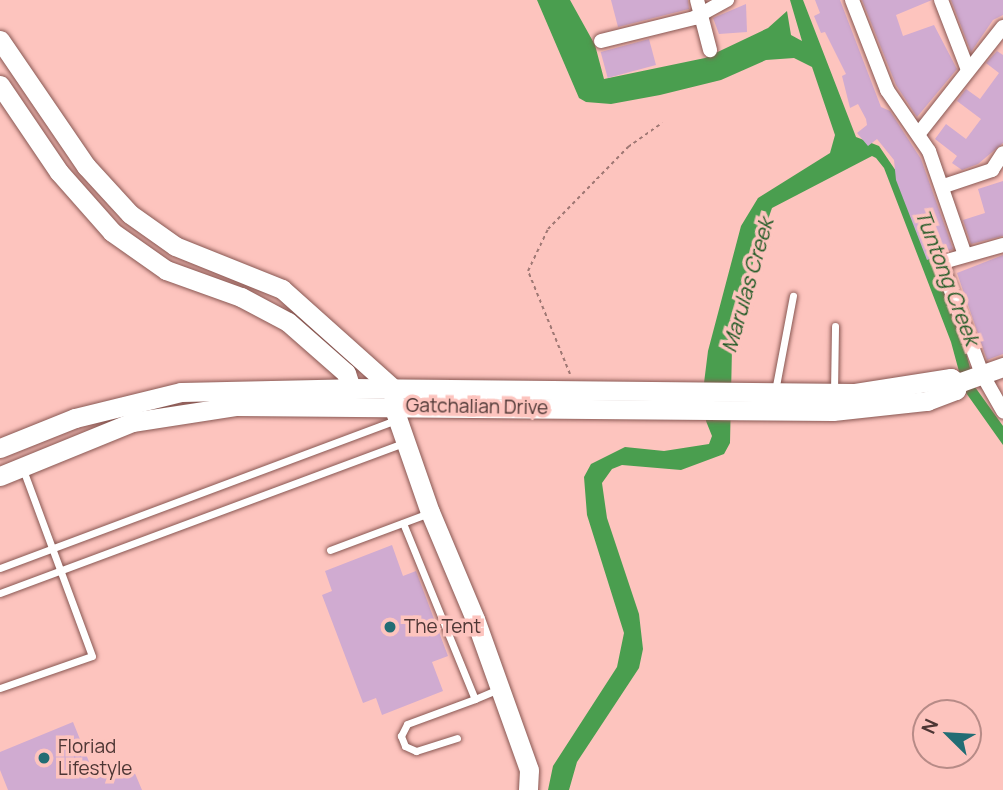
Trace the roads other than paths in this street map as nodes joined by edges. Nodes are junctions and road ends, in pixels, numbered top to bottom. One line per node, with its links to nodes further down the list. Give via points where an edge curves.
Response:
1 (697, 0): 5 (street)
2 (727, 0): 5 (street)
3 (852, 0): 12 (street, via 887,90)
4 (941, 0): 10 (street)
5 (701, 15): 8 (street); 9 (street)
6 (1003, 27): 10 (street)
7 (0, 40): 25 (street, via 86,166 130,214 175,246 282,289)
8 (601, 41)
9 (709, 50)
10 (968, 70): 12 (street)
11 (0, 85): 21 (street, via 66,181 112,232 166,270 241,297 288,322 346,373)
12 (920, 132): 14 (street)
13 (1003, 153): 14 (street, via 992,170)
14 (944, 186): 16 (street)
15 (1003, 245): 16 (street)
16 (965, 255): 20 (street, via 947,261 943,269)
17 (793, 296): 22 (lane)
18 (835, 326): 23 (lane)
19 (1003, 367): 20 (street, Gatchalian Drive)
20 (969, 379): 24 (street, Gatchalian Drive, via 956,390); 26 (street)
21 (351, 388): 25 (street, Gatchalian Drive); 27 (street, Gatchalian Drive, via 181,392 128,401)
22 (775, 391): 23 (street, Gatchalian Drive); 25 (street, Gatchalian Drive, via 574,390)
23 (834, 392): 24 (street, Gatchalian Drive)
24 (925, 392): 25 (street, Gatchalian Drive, via 833,411)
25 (395, 405): 28 (street); 29 (street, Gatchalian Drive, via 237,406 184,412 132,422); 35 (lane)
26 (1003, 411)
27 (56, 426): 29 (street); 30 (street, Gatchalian Drive)
28 (406, 442): 33 (street); 38 (lane)
29 (66, 447): 31 (street, Gatchalian Drive)
30 (0, 448)
31 (22, 466): 32 (street, Gatchalian Drive); 35 (lane)
32 (0, 476)
33 (430, 512): 34 (lane); 41 (street)
34 (403, 523): 36 (lane); 42 (lane)
35 (52, 548): 37 (lane); 38 (lane)
36 (330, 550)
37 (0, 568)
38 (60, 570): 39 (lane); 40 (lane, via 92,656)
39 (0, 593)
40 (0, 688)
41 (499, 688): 42 (lane); 44 (street, via 529,769)
42 (475, 699): 43 (lane, via 407,724 401,736 405,746 416,751)
43 (457, 738)
44 (528, 790)

